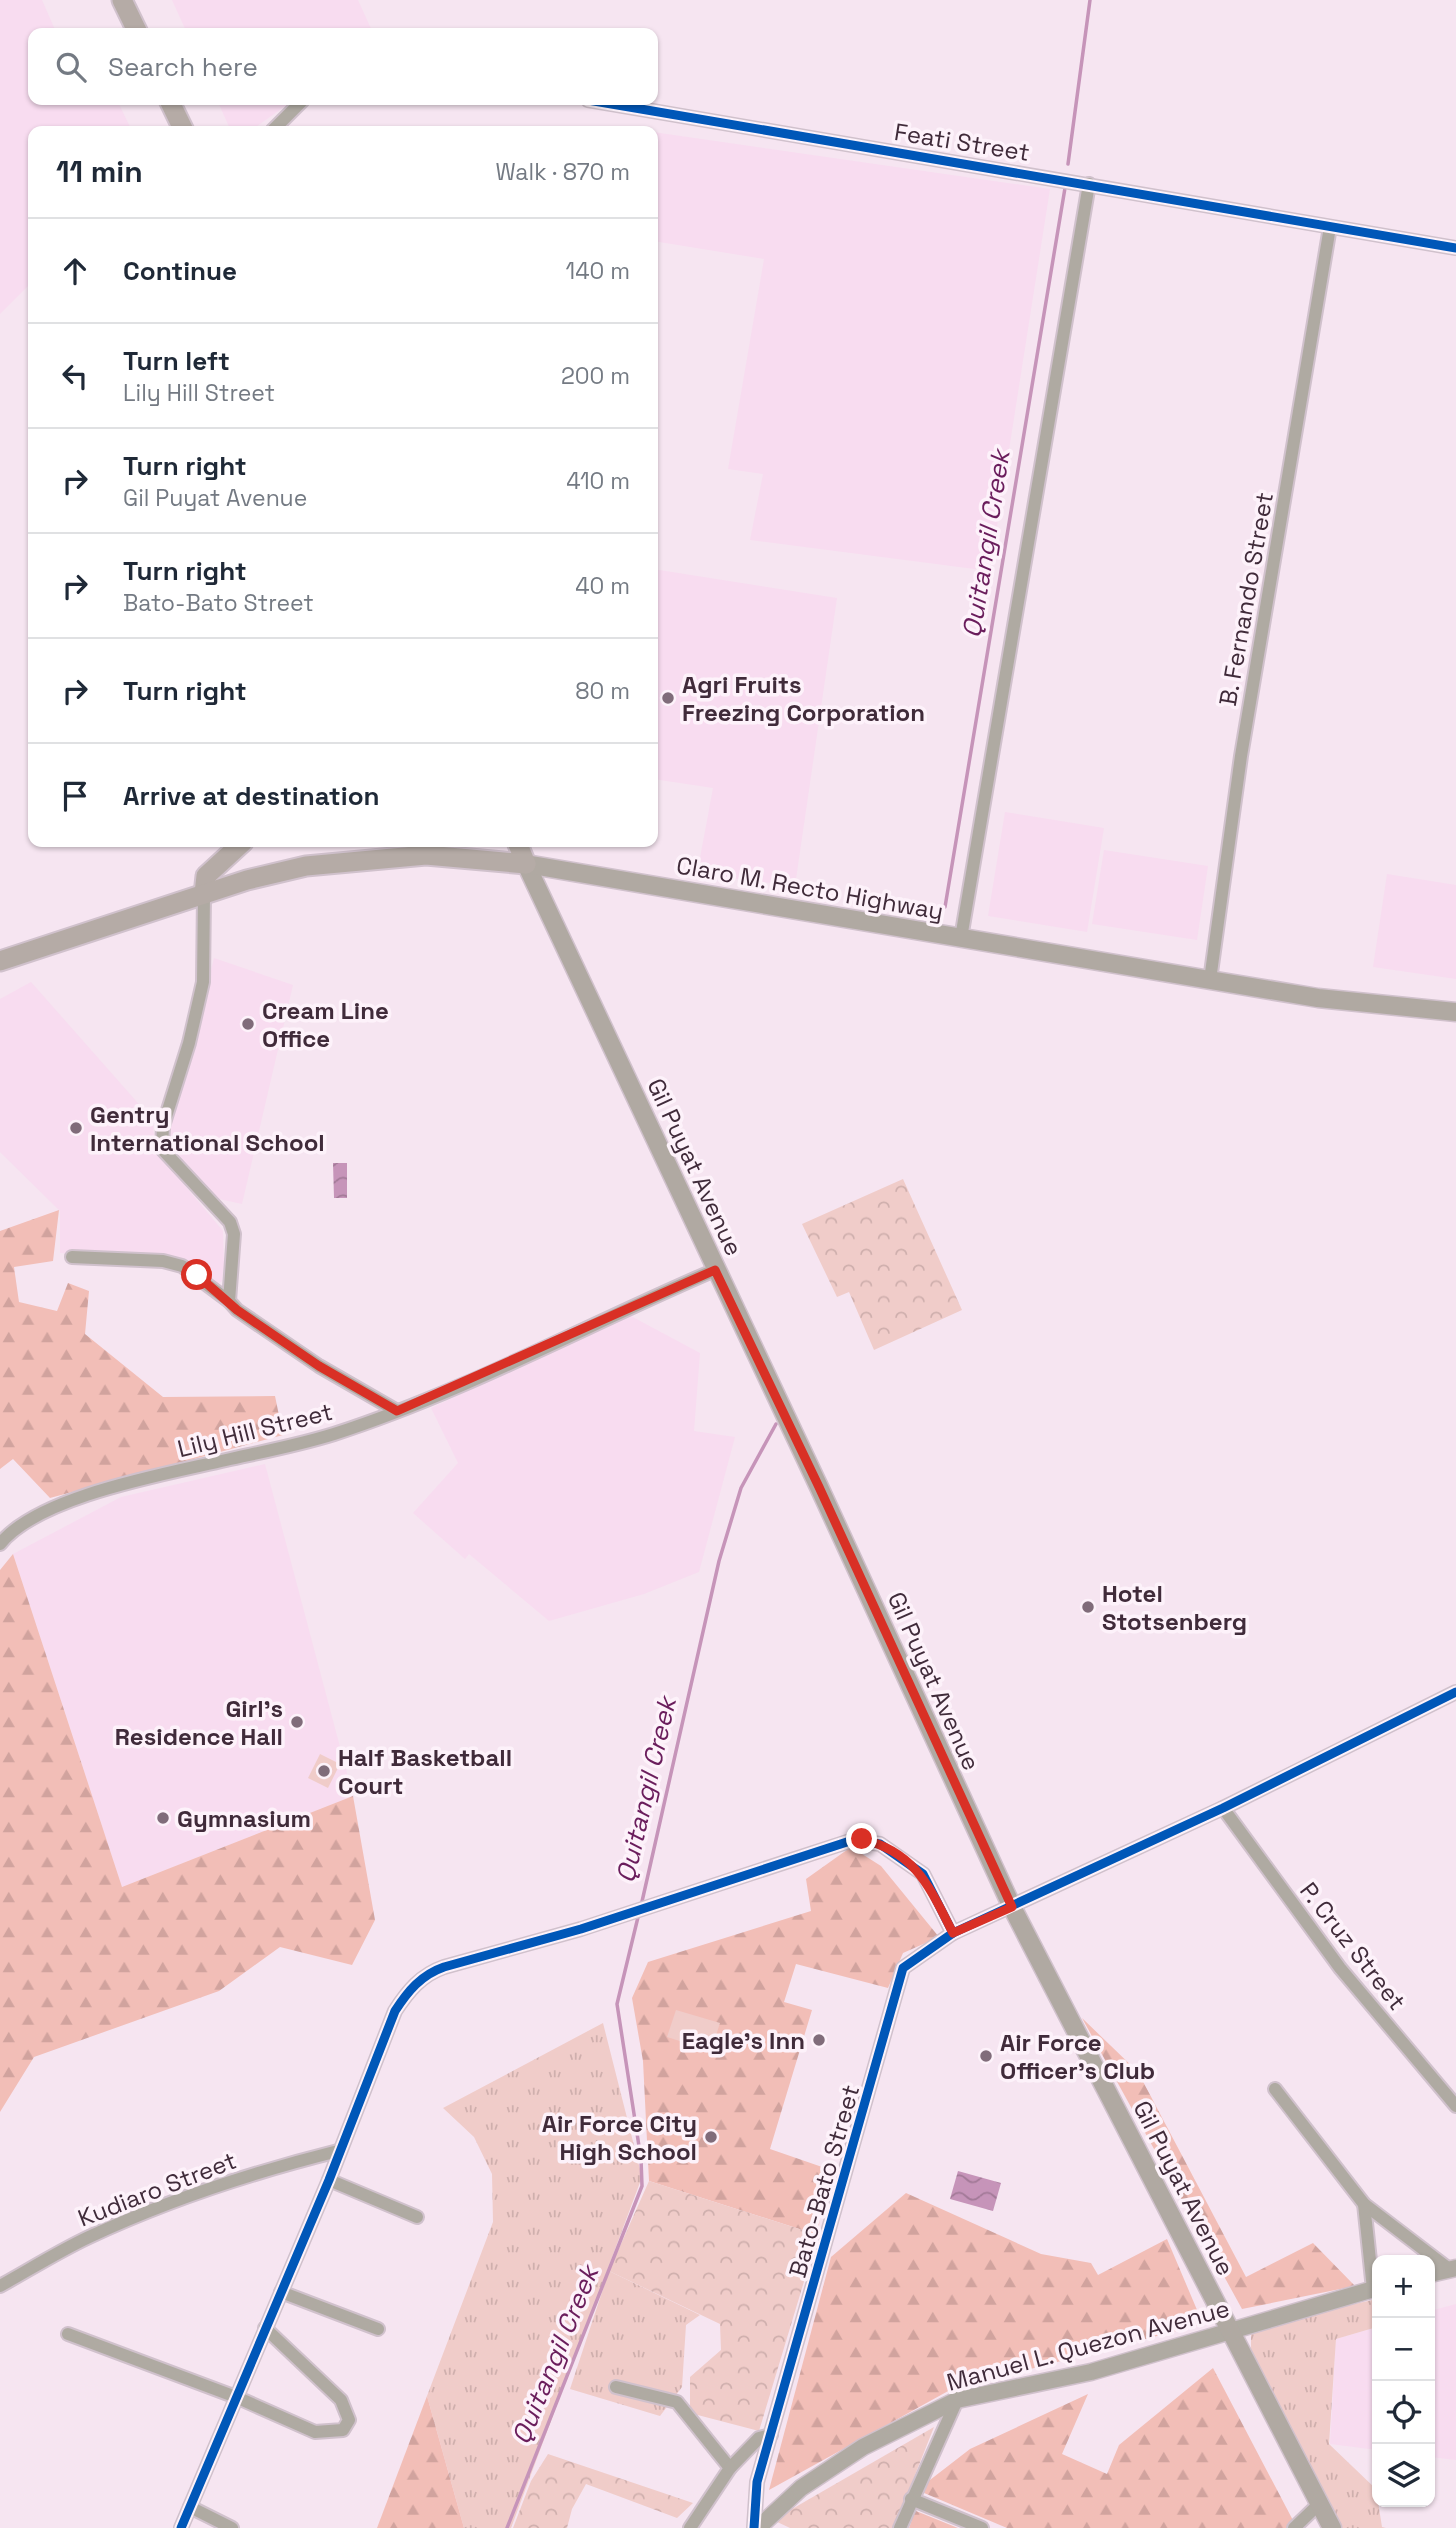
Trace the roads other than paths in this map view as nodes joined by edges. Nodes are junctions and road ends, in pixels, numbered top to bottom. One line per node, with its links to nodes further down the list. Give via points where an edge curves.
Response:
1 (122, 0): 2 (main road)
2 (136, 28)
3 (171, 105): 6 (main road)
4 (298, 105): 7 (street)
5 (618, 105): 8 (street, Feati Street)
6 (182, 126)
7 (277, 126)
8 (1089, 184): 9 (street, Feati Street); 15 (street)
9 (1330, 227): 10 (street, Feati Street); 17 (street, B. Fernando Street, via 1243,744)
10 (1456, 248)
11 (238, 847): 14 (main road, via 206,876)
12 (519, 847): 13 (main road, Gil Puyat Avenue)
13 (526, 864): 14 (main road, Claro M. Recto Highway, via 457,856 374,858 289,870); 15 (main road, Claro M. Recto Highway); 20 (main road, Gil Puyat Avenue)
14 (204, 894): 16 (main road, Claro M. Recto Highway); 21 (street, via 200,996 161,1138 162,1149 230,1222 234,1234)
15 (961, 939): 17 (main road, Claro M. Recto Highway)
16 (0, 961)
17 (1210, 980): 18 (main road, Claro M. Recto Highway, via 1318,998)
18 (1456, 1012)
19 (72, 1256): 21 (street, via 182,1266)
20 (715, 1270): 22 (street, Lily Hill Street); 26 (main road, Gil Puyat Avenue)
21 (229, 1301): 22 (street, via 319,1366)
22 (397, 1411): 23 (street, Lily Hill Street, via 333,1434 136,1482 58,1507 23,1523)
23 (0, 1544)
24 (1456, 1692): 25 (street, Bato-Bato Street)
25 (1223, 1808): 26 (street, Bato-Bato Street); 29 (street, P. Cruz Street, via 1340,1968)
26 (1012, 1907): 27 (street, Bato-Bato Street); 41 (main road, Gil Puyat Avenue)
27 (953, 1933): 30 (street, via 923,1874 880,1844 862,1839 444,1967 410,1989 395,2011); 46 (street, Bato-Bato Street, via 903,1968)
28 (1275, 2089): 32 (street)
29 (1453, 2096)
30 (338, 2151): 31 (street); 36 (street, Kudiaro Street, via 271,2168 132,2218)
31 (328, 2180): 33 (street); 38 (street)
32 (1364, 2204): 34 (street); 35 (street)
33 (417, 2217)
34 (1372, 2265)
35 (1452, 2269)
36 (0, 2286)
37 (1372, 2289): 41 (street, Manuel L. Quezon Avenue)
38 (281, 2292): 39 (street); 40 (street)
39 (265, 2328): 44 (street); 44 (street, via 341,2400 349,2420 343,2430 315,2432)
40 (377, 2329)
41 (1230, 2329): 45 (street, Manuel L. Quezon Avenue, via 1091,2372); 49 (main road, Gil Puyat Avenue)
42 (68, 2334): 44 (street)
43 (617, 2387): 47 (street, via 677,2402)
44 (236, 2397): 50 (street)
45 (957, 2400): 48 (street); 51 (street, Manuel L. Quezon Avenue, via 863,2447 801,2488)
46 (771, 2435): 47 (street, via 759,2438); 51 (street, Bato-Bato Street, via 757,2482)
47 (730, 2468): 54 (street)
48 (911, 2499): 55 (street); 56 (street)
49 (1320, 2503): 57 (street); 58 (main road, Gil Puyat Avenue)
50 (190, 2507): 52 (street); 53 (street)
51 (764, 2526)
52 (181, 2528)
53 (232, 2528)
54 (690, 2528)
55 (900, 2528)
56 (982, 2528)
57 (1294, 2528)
58 (1332, 2528)

